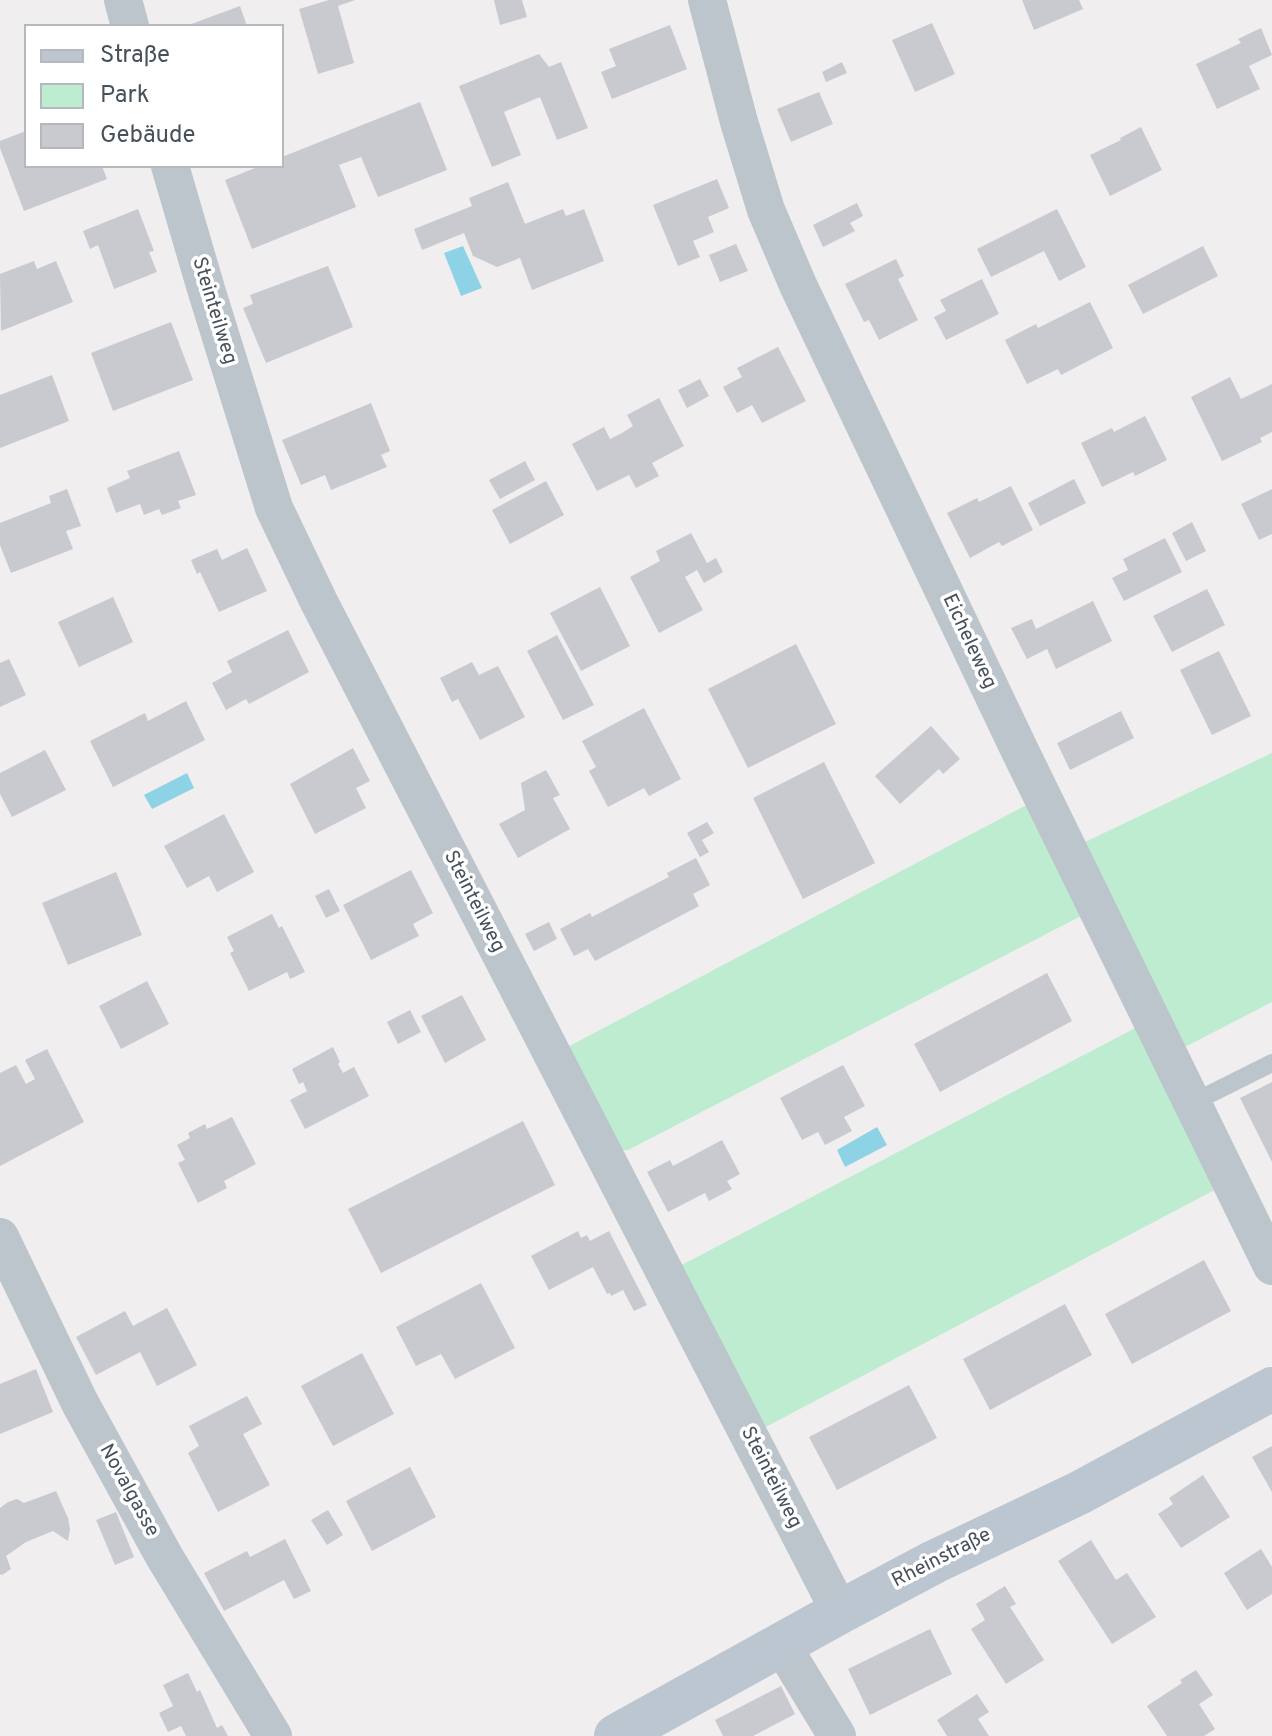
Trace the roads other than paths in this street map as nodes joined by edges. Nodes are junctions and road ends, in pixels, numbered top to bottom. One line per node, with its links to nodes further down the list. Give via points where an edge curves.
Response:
1 (123, 0): 3 (street)
2 (707, 0): 6 (street, Eicheleweg, via 766,210 798,285)
3 (129, 24)
4 (171, 168): 10 (street, Steinteilweg, via 274,508)
5 (1272, 1063): 6 (lane)
6 (1192, 1103): 8 (street, Eicheleweg)
7 (0, 1237): 12 (street, Novalgasse, via 80,1403 156,1543)
8 (1272, 1266)
9 (1272, 1389): 10 (main road, Rheinstraße)
10 (840, 1612): 11 (main road, Rheinstraße)
11 (781, 1644): 13 (main road, Rheinstraße); 14 (street)
12 (273, 1736)
13 (616, 1736)
14 (837, 1736)

